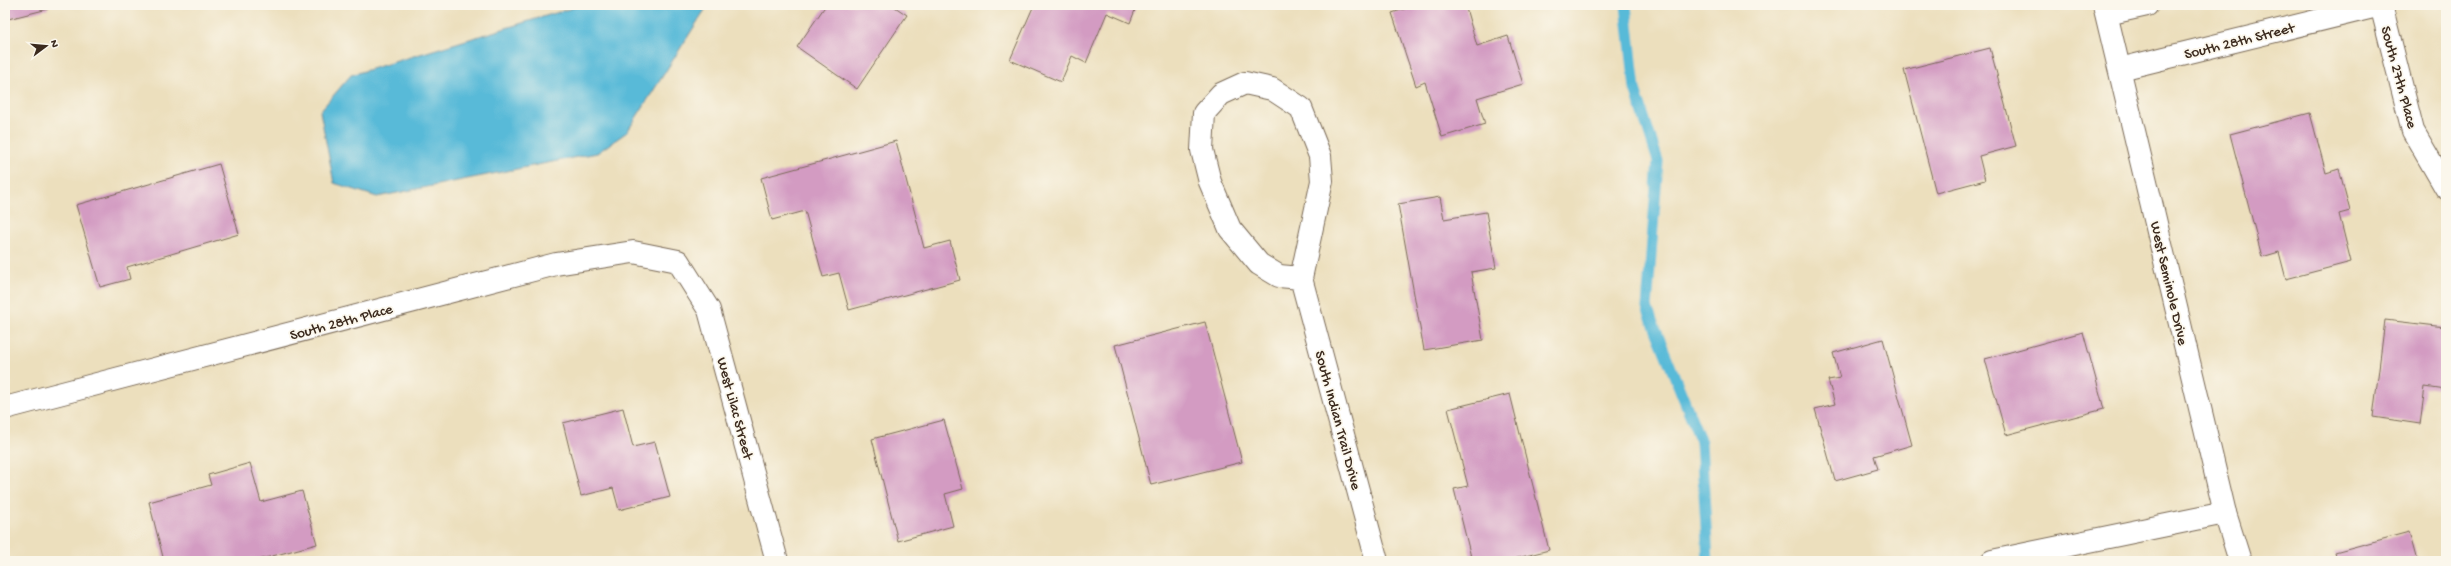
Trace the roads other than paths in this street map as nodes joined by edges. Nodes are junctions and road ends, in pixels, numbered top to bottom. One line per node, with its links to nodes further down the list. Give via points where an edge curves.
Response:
1 (2147, 5): 3 (street)
2 (2381, 5): 4 (street, South 28th Street); 5 (street, South 27th Place, via 2413,131)
3 (2106, 10): 4 (street, West Seminole Drive)
4 (2120, 69): 9 (street, West Seminole Drive)
5 (2446, 188)
6 (678, 261): 8 (street, South 28th Place, via 633,252 556,264); 10 (street, West Lilac Street, via 709,310)
7 (1301, 278): 7 (street, South Indian Trail Drive, via 1322,181 1320,156 1301,108 1272,89 1245,83 1221,94 1204,113 1202,150 1210,182 1230,229 1259,264 1279,276); 11 (street, South Indian Trail Drive)
8 (5, 408)
9 (2225, 513): 12 (street); 13 (street, West Seminole Drive)
10 (777, 561)
11 (1377, 561)
12 (1992, 561)
13 (2240, 561)

